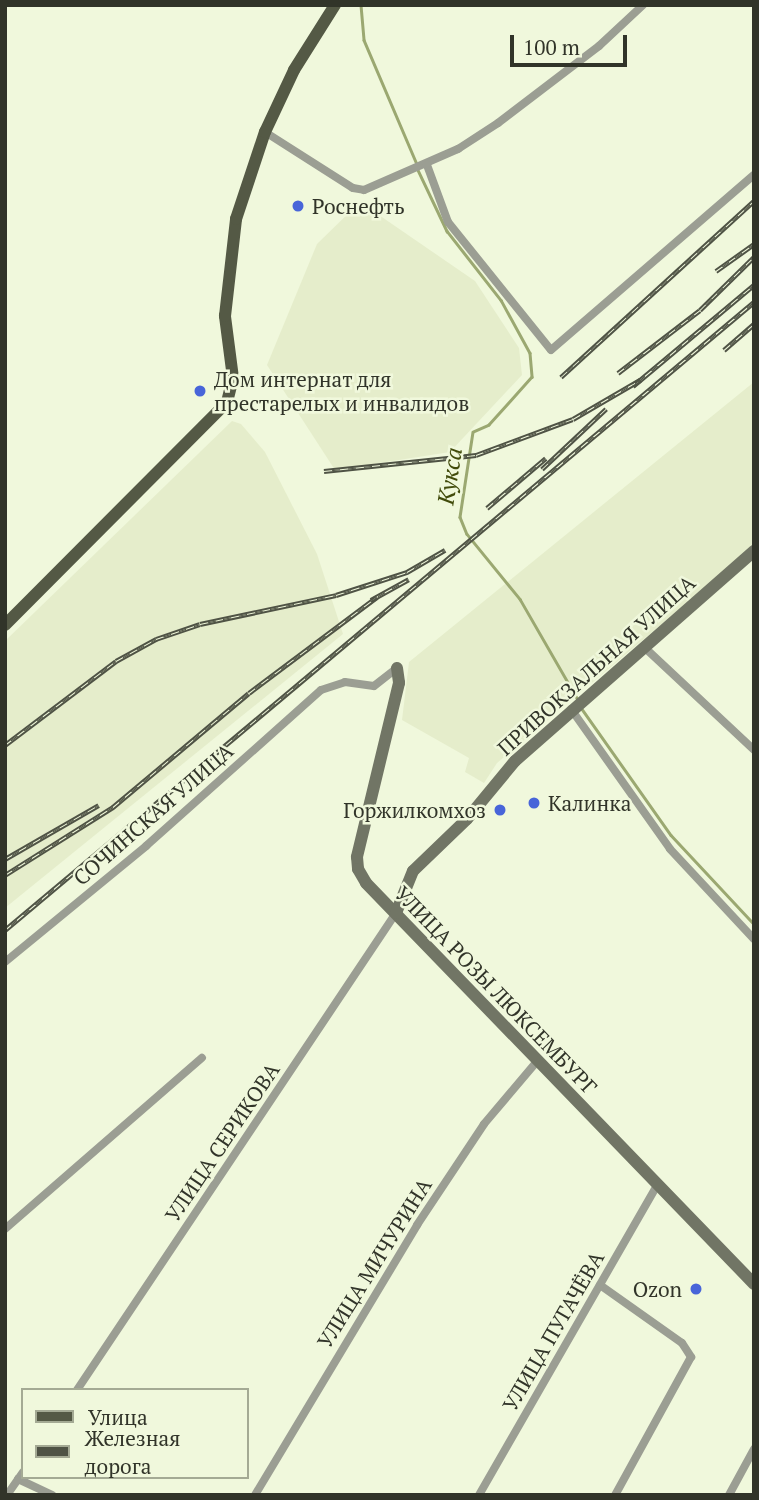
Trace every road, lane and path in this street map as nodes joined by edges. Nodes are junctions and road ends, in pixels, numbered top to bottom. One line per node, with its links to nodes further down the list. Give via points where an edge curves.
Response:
1 (335, 5): 3 (main road, via 313,33)
2 (643, 5): 4 (street, via 599,46 498,123)
3 (265, 132): 4 (street, via 353,188 364,190); 7 (main road, via 234,232 225,316 233,378 227,402)
4 (421, 167): 5 (street, via 448,222 551,350)
5 (754, 175)
6 (754, 551): 8 (street, ПРИВОКЗАЛЬНАЯ УЛИЦА)
7 (5, 625)
8 (644, 647): 10 (street, ПРИВОКЗАЛЬНАЯ УЛИЦА); 11 (street)
9 (397, 668): 12 (street, УЛИЦА РОЗЫ ЛЮКСЕМБУРГ, via 399,683 357,857 366,883); 14 (street, СОЧИНСКАЯ УЛИЦА, via 374,686 345,682 321,690 146,846)
10 (576, 704): 12 (street, ПРИВОКЗАЛЬНАЯ УЛИЦА, via 413,871); 13 (street, via 670,849)
11 (754, 750)
12 (396, 913): 16 (street, УЛИЦА РОЗЫ ЛЮКСЕМБУРГ); 21 (street, УЛИЦА СЕРИКОВА)
13 (754, 939)
14 (5, 962)
15 (202, 1058): 18 (street)
16 (538, 1060): 17 (street, УЛИЦА РОЗЫ ЛЮКСЕМБУРГ); 27 (street, УЛИЦА МИЧУРИНА, via 484,1124 417,1225)
17 (657, 1186): 19 (street, УЛИЦА ПУГАЧЁВА); 20 (street, УЛИЦА РОЗЫ ЛЮКСЕМБУРГ)
18 (5, 1229)
19 (600, 1284): 28 (street, УЛИЦА ПУГАЧЁВА); 29 (street, via 682,1343 691,1357)
20 (754, 1284)
21 (78, 1388)
22 (754, 1449): 30 (street)
23 (21, 1476): 25 (street)
24 (26, 1479): 26 (street)
25 (8, 1495)
26 (53, 1495)
27 (255, 1495)
28 (479, 1495)
29 (615, 1495)
30 (729, 1495)

